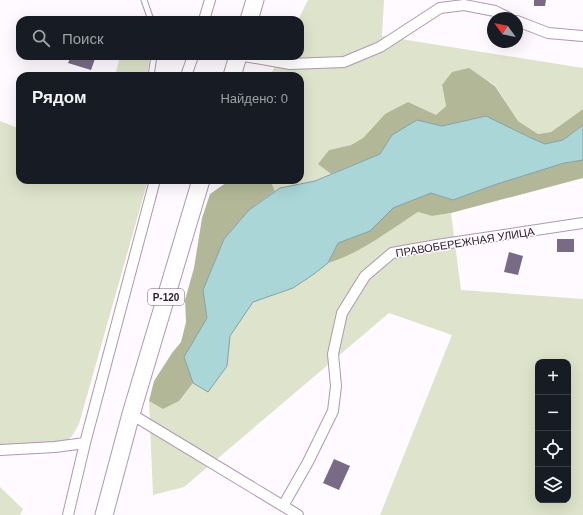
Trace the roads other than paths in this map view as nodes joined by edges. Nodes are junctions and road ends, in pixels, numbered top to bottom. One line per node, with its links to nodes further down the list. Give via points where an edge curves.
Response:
1 (144, 0): 5 (lane)
2 (210, 0): 6 (street)
3 (255, 0): 7 (highway)
4 (498, 12): 13 (street, via 464,5 440,8 380,47 344,62 290,64)
5 (150, 16)
6 (205, 16)
7 (250, 16)
8 (523, 23): 9 (street, via 548,32)
9 (583, 36)
10 (153, 60): 14 (lane)
11 (192, 60): 15 (street)
12 (237, 60): 16 (highway)
13 (267, 60)
14 (152, 72)
15 (187, 72)
16 (233, 72)
17 (154, 184): 21 (street)
18 (200, 184): 20 (highway, Р-120)
19 (583, 223): 23 (street, ПРАВОБЕРЕЖНАЯ УЛИЦА, via 392,253 365,276 342,313 333,354 336,386 333,412)
20 (131, 414): 23 (street); 25 (highway, Р-120)
21 (85, 443): 22 (street); 24 (street)
22 (0, 450)
23 (283, 506): 26 (street)
24 (68, 515)
25 (104, 515)
26 (298, 515)

